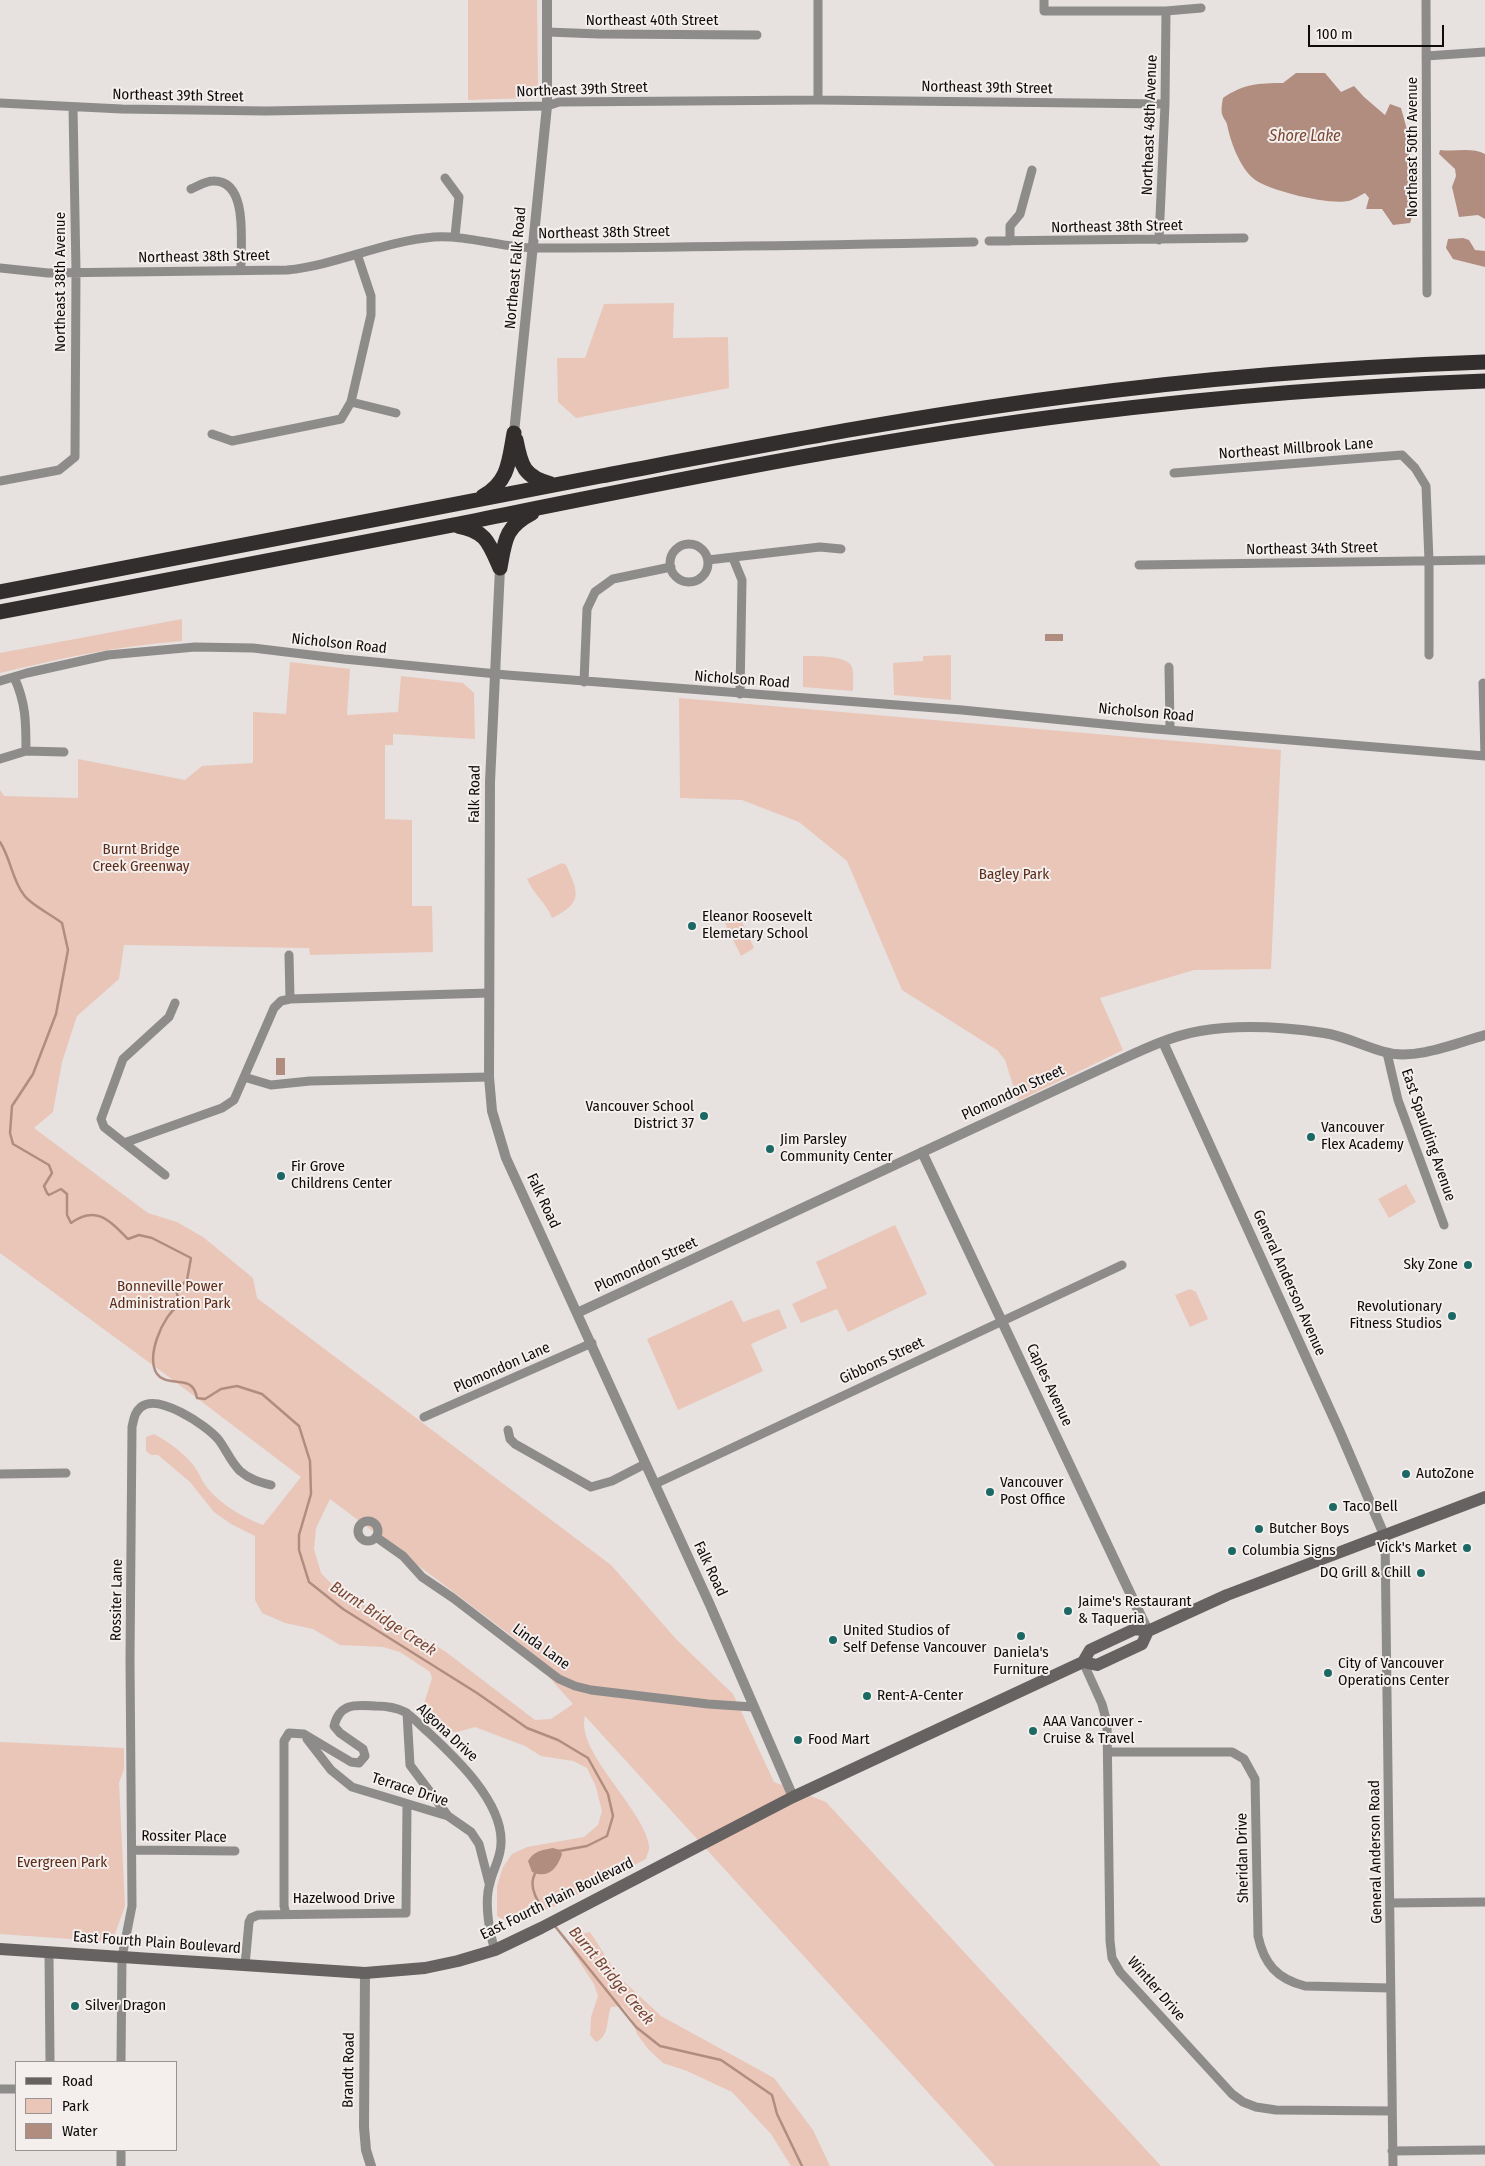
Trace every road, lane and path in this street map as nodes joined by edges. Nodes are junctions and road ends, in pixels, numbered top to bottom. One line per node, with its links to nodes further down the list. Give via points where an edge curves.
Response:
1 (547, 0): 7 (street, Northeast Falk Road)
2 (818, 0): 11 (street)
3 (1044, 0): 6 (street, via 1044,11)
4 (1426, 0): 10 (street, Northeast 50th Avenue)
5 (1201, 8): 6 (street)
6 (1166, 11): 13 (street, Northeast 48th Avenue)
7 (547, 32): 8 (street, Northeast 40th Street); 14 (street, Northeast Falk Road)
8 (756, 35)
9 (1485, 52): 10 (street)
10 (1426, 56): 30 (street, Northeast 50th Avenue)
11 (818, 100): 13 (street, Northeast 39th Street); 14 (street, Northeast 39th Street, via 558,102)
12 (0, 103): 15 (street, Northeast 39th Street)
13 (1165, 104): 21 (street, Northeast 48th Avenue)
14 (547, 106): 15 (street, Northeast 39th Street, via 266,111); 25 (street, Northeast Falk Road)
15 (73, 107): 29 (street, Northeast 38th Avenue)
16 (1032, 170): 23 (street, via 1020,214 1010,226)
17 (445, 178): 19 (street, via 458,197)
18 (191, 189): 28 (street, via 211,181 221,182 234,192 240,206)
19 (456, 236): 25 (street, Northeast 38th Street); 26 (street, Northeast 38th Street, via 404,242)
20 (1244, 238): 21 (street, Northeast 38th Street)
21 (1159, 240): 23 (street, Northeast 38th Street)
22 (989, 241): 23 (street, Northeast 38th Street)
23 (1010, 241)
24 (974, 242): 25 (street, Northeast 38th Street)
25 (532, 248): 35 (street, Northeast Falk Road)
26 (356, 254): 28 (street, Northeast 38th Street, via 307,268); 33 (street, via 371,296 371,315)
27 (0, 268): 29 (street, Northeast 38th Street, via 48,274)
28 (240, 270): 29 (street, Northeast 38th Street)
29 (76, 272): 38 (street, Northeast 38th Avenue, via 75,457 59,470)
30 (1427, 294)
31 (1485, 362): 39 (highway, via 1285,374 1066,396 853,429)
32 (1485, 381): 41 (highway, via 1265,395 1043,418 863,446)
33 (351, 402): 34 (street); 36 (street, via 340,419 232,441)
34 (396, 413)
35 (514, 433): 39 (highway, via 524,468 532,477); 40 (highway, via 503,479 494,490)
36 (212, 434)
37 (1174, 472): 47 (street, Northeast Millbrook Lane, via 1402,455 1426,486)
38 (0, 481)
39 (555, 484): 40 (highway)
40 (475, 500): 51 (highway)
41 (544, 506): 42 (highway); 50 (highway, via 510,528)
42 (454, 525): 50 (highway, via 476,531 486,538); 52 (highway)
43 (841, 549): 44 (street, via 820,547)
44 (733, 558): 45 (street); 60 (street, via 742,580)
45 (708, 560): 49 (street, via 703,576 690,582 677,578); 49 (street, via 701,549 687,545 673,553)
46 (1485, 560): 47 (street, Northeast 34th Street)
47 (1429, 561): 48 (street, Northeast 34th Street); 53 (street)
48 (1139, 565)
49 (670, 567): 58 (street, via 613,579 595,592 587,608)
50 (500, 568): 55 (street, Falk Road)
51 (0, 592)
52 (0, 612)
53 (1429, 655)
54 (1169, 667): 61 (street)
55 (494, 674): 56 (street, Nicholson Road, via 253,648 195,648 108,655); 58 (street, Nicholson Road); 67 (street, Falk Road, via 490,782)
56 (14, 677): 57 (street, Nicholson Road); 62 (street, via 26,712)
57 (0, 681)
58 (584, 682): 60 (street, Nicholson Road)
59 (1483, 683): 64 (street)
60 (740, 694): 61 (street, Nicholson Road)
61 (1170, 728): 64 (street, Nicholson Road)
62 (26, 751): 63 (street); 65 (street)
63 (64, 752)
64 (1485, 756)
65 (0, 759)
66 (288, 956): 68 (street)
67 (490, 993): 68 (street); 74 (street, Falk Road)
68 (290, 999): 73 (street, via 281,1001 274,1008)
69 (175, 1003): 75 (street, via 169,1017 123,1059 101,1114 104,1127)
70 (1485, 1035): 72 (street, Plomondon Street, via 1416,1054)
71 (1162, 1042): 72 (street, Plomondon Street, via 1198,1031 1265,1027 1328,1033); 76 (street, Plomondon Street); 92 (street, General Anderson Avenue)
72 (1387, 1053): 78 (street, East Spaulding Avenue, via 1398,1100)
73 (244, 1077): 74 (street, via 271,1085 310,1081); 75 (street, via 234,1100 222,1108)
74 (489, 1077): 80 (street, Falk Road, via 492,1111 502,1146)
75 (124, 1143): 77 (street)
76 (922, 1152): 80 (street, Plomondon Street); 81 (street, Caples Avenue)
77 (165, 1175)
78 (1444, 1225)
79 (1122, 1265): 81 (street, Gibbons Street)
80 (578, 1313): 82 (street, Falk Road)
81 (1002, 1320): 88 (street, Gibbons Street); 93 (street, Caples Avenue)
82 (592, 1343): 83 (street, Plomondon Lane); 85 (street, Falk Road)
83 (424, 1417)
84 (508, 1430): 85 (street, via 515,1444 584,1485 612,1481)
85 (644, 1464): 88 (street, Falk Road)
86 (66, 1473): 87 (street)
87 (0, 1474)
88 (655, 1484): 95 (street, Falk Road)
89 (271, 1485): 102 (street, Rossiter Lane, via 255,1482 241,1472 218,1439 201,1423 174,1408 151,1402 135,1414 132,1428 130,1660)
90 (1485, 1497): 92 (main road, East Fourth Plain Boulevard)
91 (376, 1536): 95 (street, Linda Lane, via 403,1556 422,1576 559,1679 591,1690)
92 (1385, 1537): 93 (main road, East Fourth Plain Boulevard, via 1227,1596); 106 (street, General Anderson Road)
93 (1148, 1631): 94 (main road, East Fourth Plain Boulevard, via 1135,1629 1090,1650)
94 (1083, 1662): 98 (street, Wintler Drive, via 1102,1704); 99 (main road, East Fourth Plain Boulevard)
95 (753, 1707): 99 (street, Falk Road)
96 (407, 1713): 97 (street, Algona Drive, via 391,1706 353,1704 337,1716 334,1726 363,1749 365,1756 359,1764); 101 (street, via 410,1765); 104 (street, Algona Drive, via 464,1766 477,1782 494,1814 502,1842)
97 (304, 1734): 100 (street, Terrace Drive, via 331,1770 352,1786); 107 (street, via 289,1733 284,1741)
98 (1109, 1752): 114 (street, Sheridan Drive, via 1232,1752 1244,1759 1255,1779 1258,1936 1262,1953 1277,1973 1292,1983); 119 (street, Wintler Drive, via 1110,1941 1112,1958 1120,1972 1243,2102 1276,2110)
99 (793, 1797): 109 (main road, East Fourth Plain Boulevard)
100 (407, 1804): 101 (street, Terrace Drive); 107 (street, Hazelwood Drive, via 406,1913)
101 (448, 1816): 104 (street, Terrace Drive, via 471,1832 479,1844)
102 (132, 1850): 103 (street, Rossiter Place); 111 (street, Rossiter Lane, via 132,1917)
103 (235, 1851)
104 (489, 1884): 109 (street, Algona Drive, via 490,1935)
105 (1485, 1902): 106 (street)
106 (1390, 1903): 114 (street, General Anderson Road)
107 (286, 1914): 112 (street, Hazelwood Drive, via 251,1918)
108 (0, 1949): 110 (main road, East Fourth Plain Boulevard)
109 (495, 1950): 113 (main road, East Fourth Plain Boulevard, via 425,1968)
110 (49, 1953): 111 (main road, East Fourth Plain Boulevard); 115 (street)
111 (122, 1957): 112 (main road, East Fourth Plain Boulevard); 116 (street, Rossiter Lane)
112 (245, 1965): 113 (main road, East Fourth Plain Boulevard)
113 (365, 1973): 124 (street, Brandt Road, via 364,2127)
114 (1390, 1988): 119 (street, General Anderson Road)
115 (50, 2061)
116 (121, 2061)
117 (0, 2089): 118 (street)
118 (15, 2089)
119 (1392, 2111): 122 (street, General Anderson Road)
120 (1485, 2150): 122 (street)
121 (121, 2151): 123 (street)
122 (1392, 2151): 125 (street, General Anderson Road)
123 (121, 2166)
124 (371, 2166)
125 (1393, 2166)

